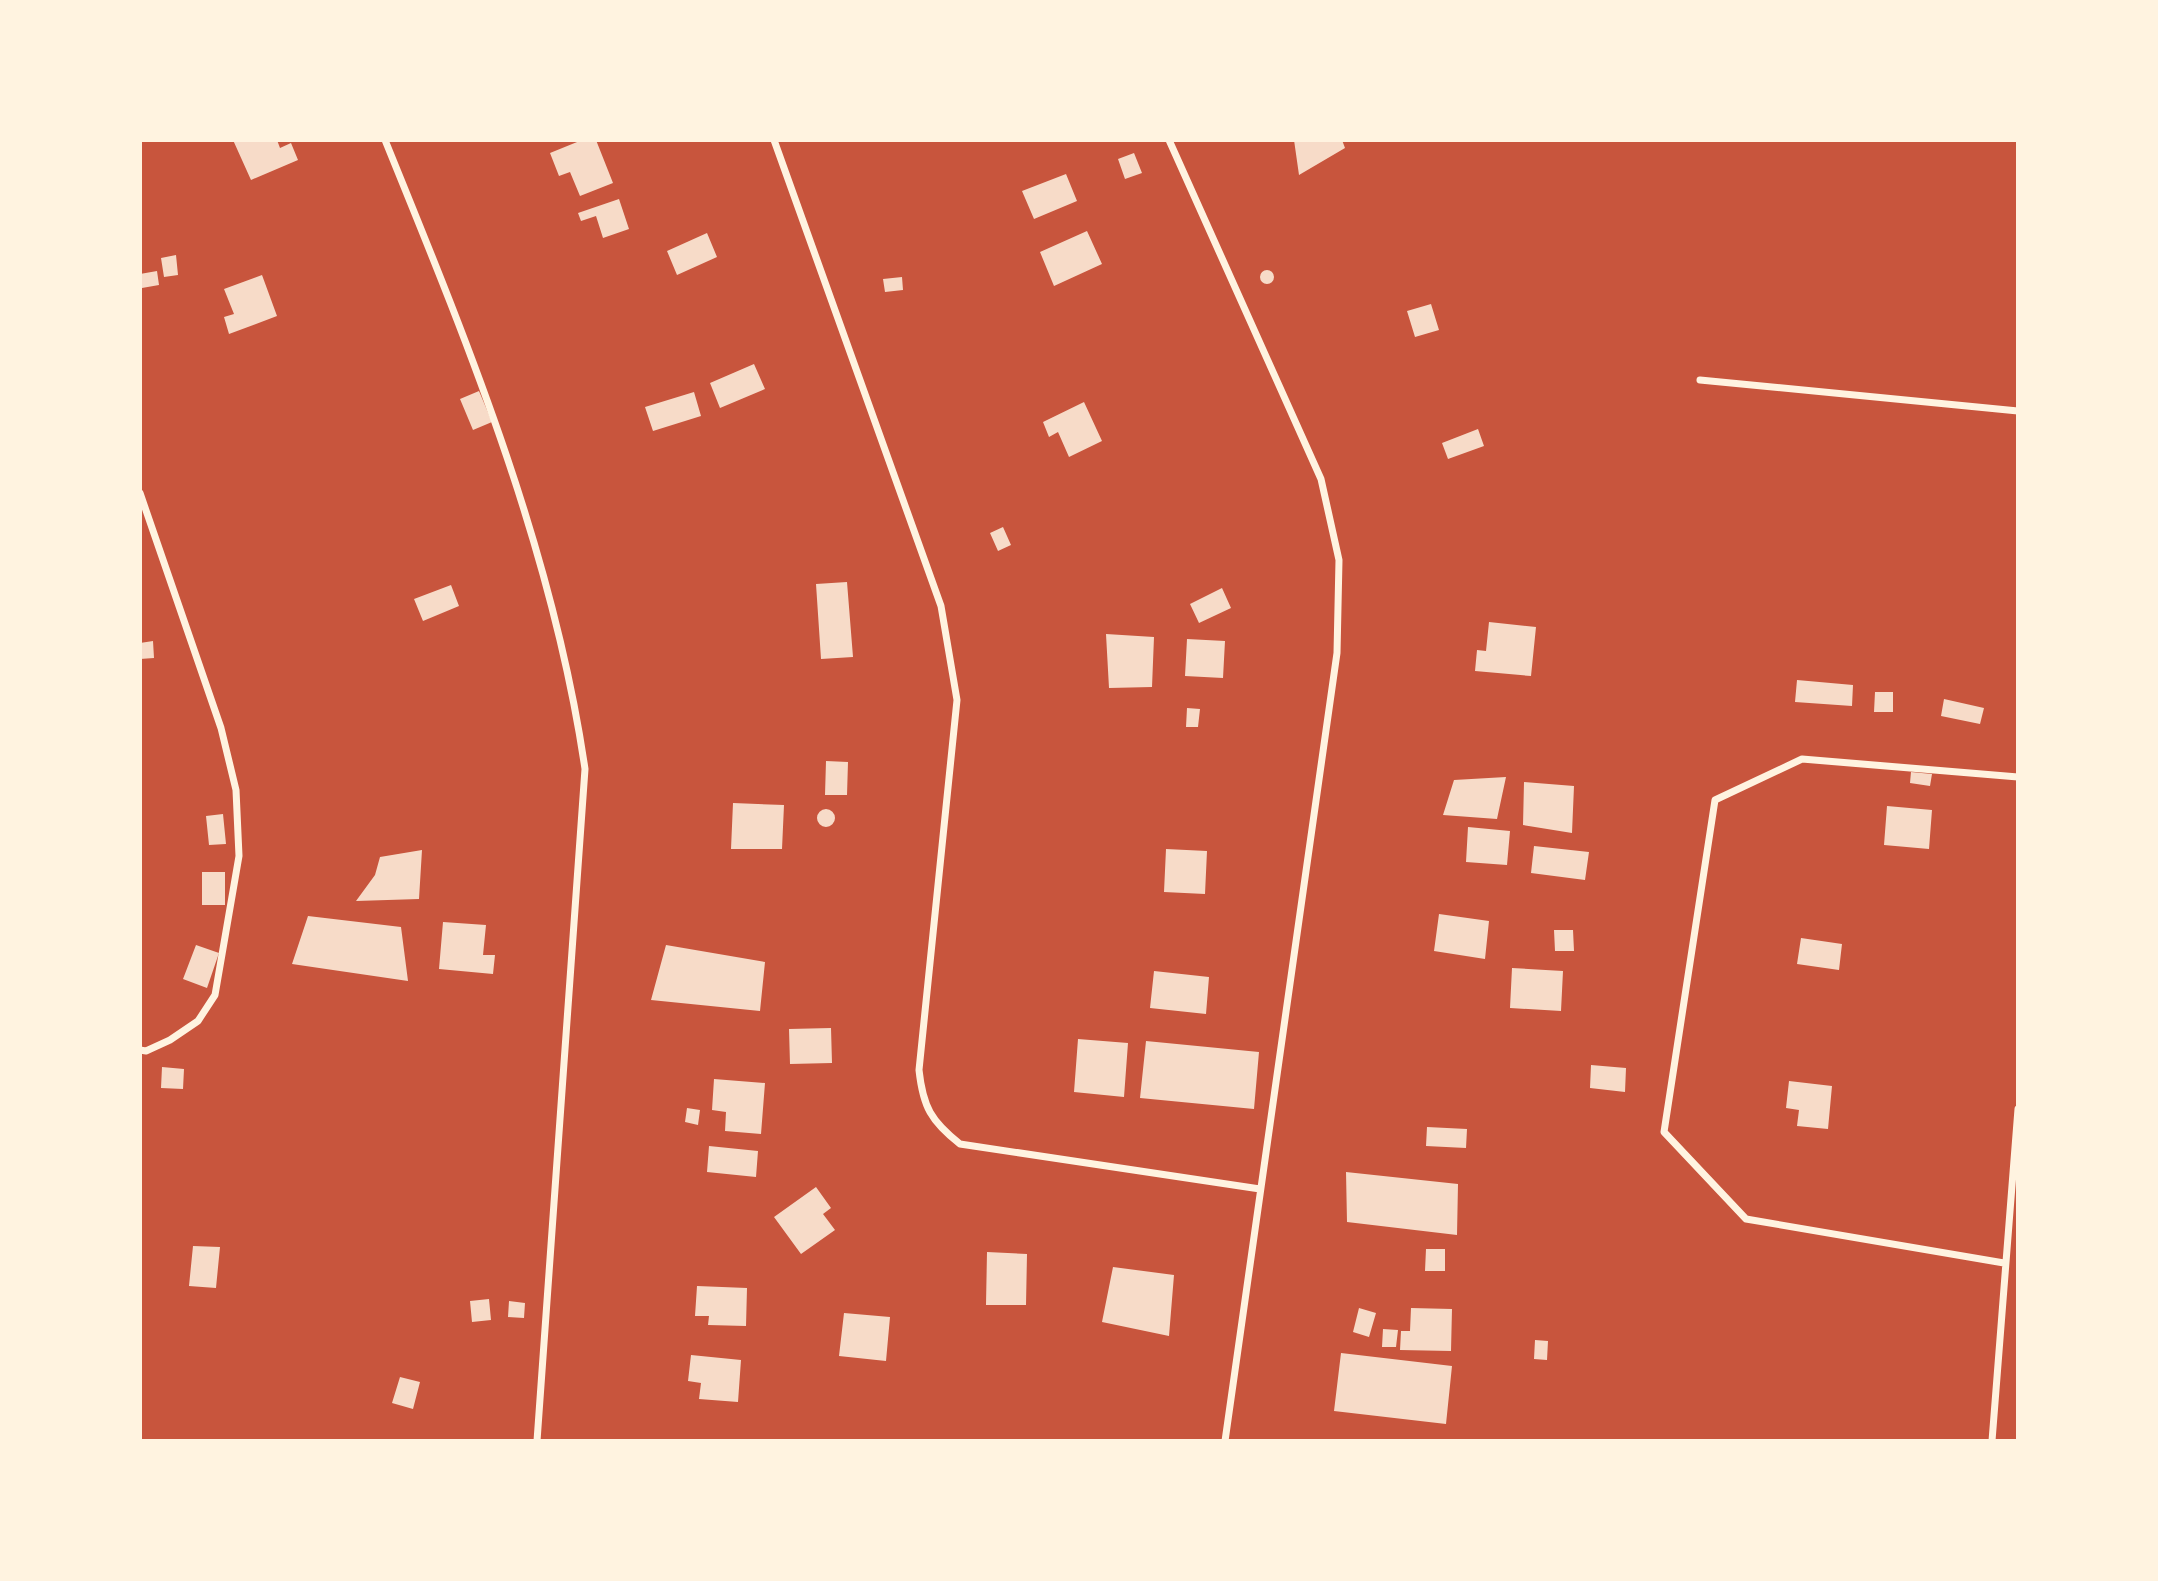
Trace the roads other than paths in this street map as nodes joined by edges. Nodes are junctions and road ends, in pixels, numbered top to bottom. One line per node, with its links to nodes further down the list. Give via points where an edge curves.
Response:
1 (385, 140): 12 (street, via 505,444 574,693 585,769)
2 (774, 140): 10 (street, via 940,606 957,700 919,1070 922,1097 937,1125 960,1144)
3 (1169, 140): 10 (street, via 1321,479 1339,559 1337,653)
4 (1700, 380): 5 (street)
5 (2018, 411)
6 (140, 493): 8 (street, via 221,728 236,790 239,856 215,995 198,1021 170,1040)
7 (2018, 777): 11 (street, via 1802,759 1715,800 1664,1132 1746,1219)
8 (140, 1050)
9 (2018, 1109): 11 (street)
10 (1260, 1189): 13 (street)
11 (2004, 1263): 14 (street)
12 (537, 1441)
13 (1225, 1441)
14 (1992, 1441)

